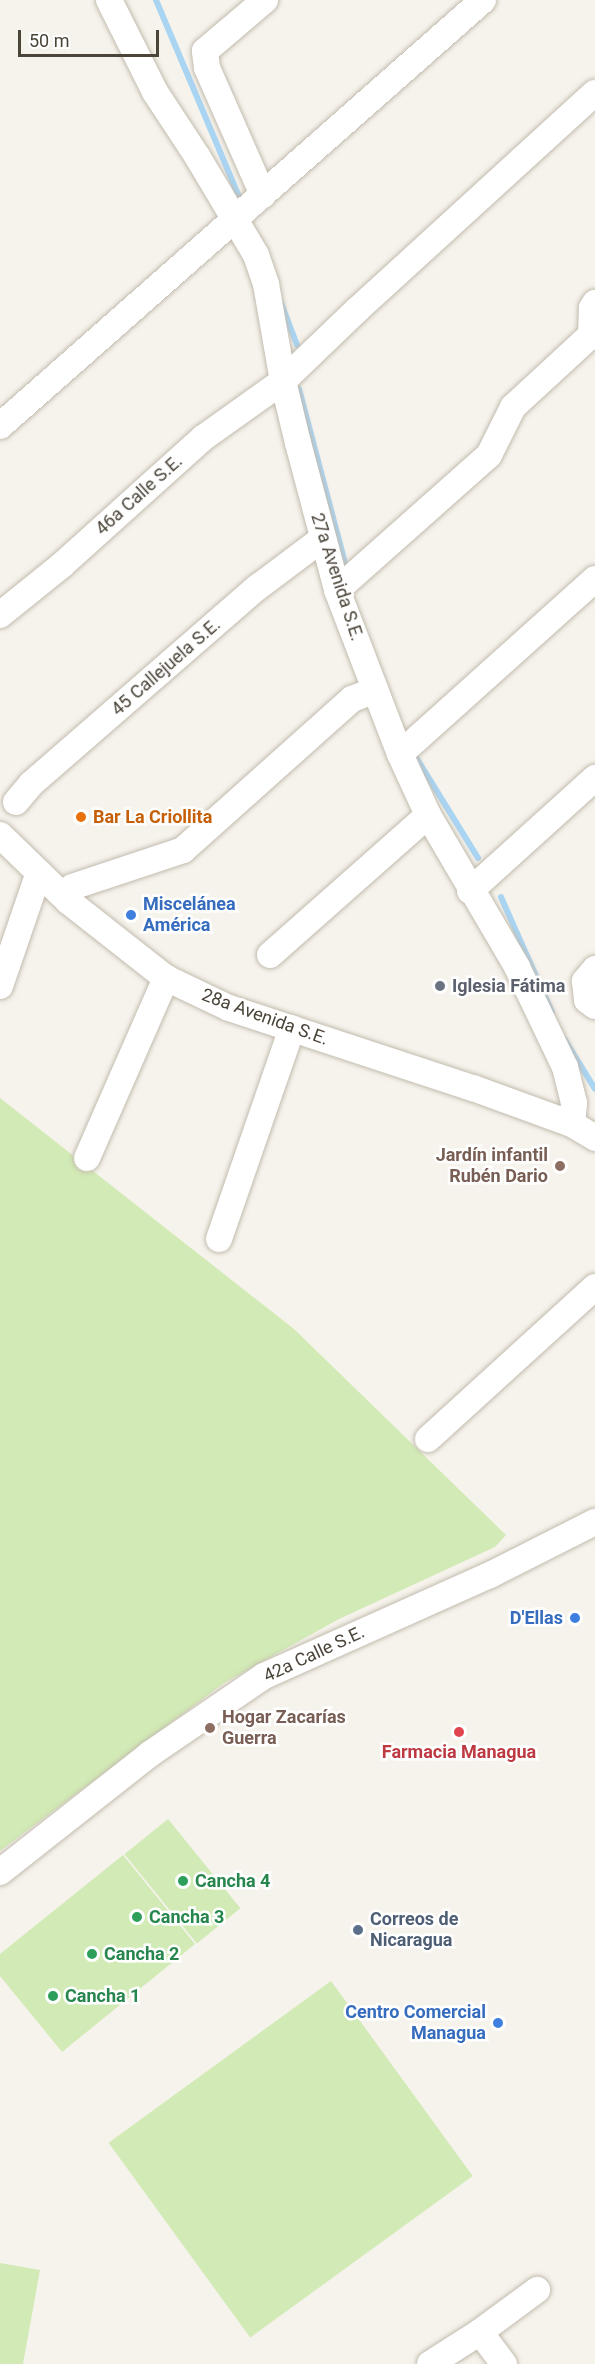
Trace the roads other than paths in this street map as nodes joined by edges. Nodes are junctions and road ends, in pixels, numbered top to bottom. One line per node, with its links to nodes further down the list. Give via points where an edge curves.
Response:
1 (109, 0): 5 (street, 27a Avenida S.E., via 155,92)
2 (266, 0): 5 (street, via 204,51)
3 (483, 0): 5 (street)
4 (595, 93): 8 (street, 46a Calle S.E.)
5 (248, 207): 8 (street, 27a Avenida S.E., via 256,255); 9 (street)
6 (595, 303): 7 (street)
7 (593, 337): 12 (street, via 513,408 489,455)
8 (291, 373): 10 (street, 27a Avenida S.E.); 13 (street, 46a Calle S.E., via 203,438 62,565)
9 (0, 426)
10 (322, 539): 12 (street, 27a Avenida S.E.); 17 (street, 45 Callejuela S.E., via 258,587 31,784)
11 (595, 579): 15 (street)
12 (341, 587): 14 (street, 27a Avenida S.E.)
13 (0, 615)
14 (375, 690): 15 (street, 27a Avenida S.E.); 21 (street, via 352,699 183,850)
15 (402, 752): 18 (street, 27a Avenida S.E.)
16 (595, 778): 22 (street)
17 (16, 802)
18 (428, 815): 22 (street, 27a Avenida S.E.); 23 (street)
19 (0, 835): 20 (street, 28a Avenida S.E.)
20 (39, 872): 25 (street, 28a Avenida S.E., via 68,901); 26 (street)
21 (72, 887)
22 (470, 891): 29 (street, 27a Avenida S.E., via 517,967 565,1067 574,1103)
23 (270, 955)
24 (595, 969): 27 (street, via 585,981 587,1000)
25 (166, 978): 28 (street, 28a Avenida S.E., via 229,1008); 31 (street)
26 (0, 986)
27 (595, 1006)
28 (292, 1028): 29 (street, 28a Avenida S.E.); 32 (street)
29 (572, 1124): 30 (street)
30 (595, 1138)
31 (87, 1158)
32 (219, 1239)
33 (595, 1287): 34 (street)
34 (428, 1439)
35 (595, 1522): 36 (street, 42a Calle S.E., via 490,1575 264,1676 150,1754)
36 (0, 1872)
37 (537, 2290): 38 (street)
38 (480, 2332): 39 (street); 40 (street)
39 (430, 2364)
40 (504, 2364)

